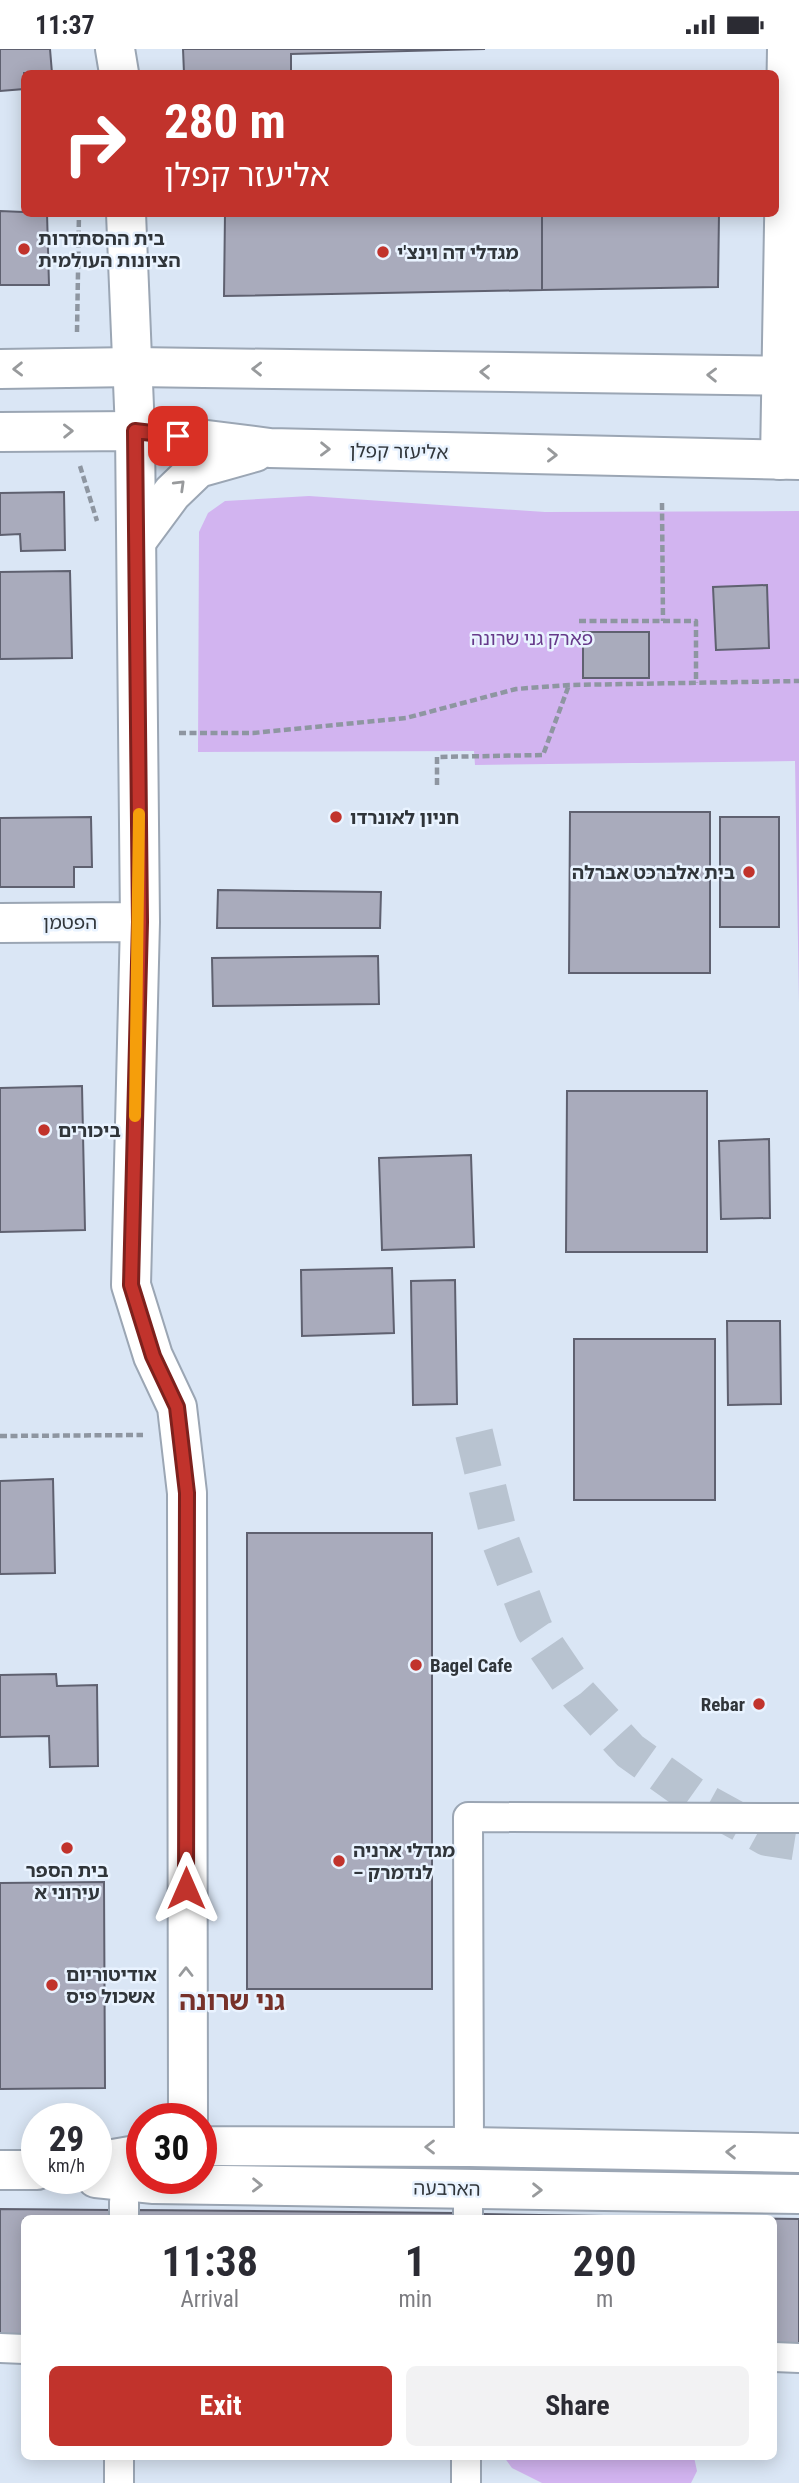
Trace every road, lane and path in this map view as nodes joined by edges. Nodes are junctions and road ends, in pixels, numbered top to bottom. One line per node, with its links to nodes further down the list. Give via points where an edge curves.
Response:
1 (116, 49): 3 (street)
2 (787, 49): 9 (street)
3 (119, 70)
4 (79, 217): 6 (path)
5 (126, 217): 7 (street)
6 (77, 367): 7 (street); 8 (street, one-way to 8)
7 (134, 367): 9 (street, one-way to 7); 10 (street)
8 (0, 369)
9 (790, 376): 13 (street)
10 (135, 431): 11 (street, אליעזר קפלן, one-way to 10); 12 (street, אליעזר קפלן); 15 (street)
11 (0, 432)
12 (270, 448): 13 (street, אליעזר קפלן, one-way to 13); 15 (street, one-way to 12, via 172,493 198,468)
13 (790, 460)
14 (662, 503): 17 (path)
15 (138, 539): 23 (street)
16 (579, 621): 17 (path)
17 (663, 621): 19 (path, via 696,621)
18 (799, 681): 19 (path)
19 (696, 683): 20 (path)
20 (569, 685): 21 (path, via 516,689 406,718 253,733); 22 (path, via 542,755 437,757)
21 (179, 733)
22 (437, 785)
23 (140, 922): 24 (street, הפטמן); 25 (street, via 131,1285 153,1356 177,1407)
24 (0, 923)
25 (181, 1435): 26 (path); 28 (street, one-way to 25, via 187,1493)
26 (0, 1436)
27 (799, 1818): 30 (street, via 468,1817)
28 (188, 2103)
29 (217, 2146): 30 (street, one-way to 29)
30 (469, 2147): 31 (street, one-way to 30)
31 (799, 2153)
32 (21, 2169): 33 (street)
33 (0, 2170)
34 (217, 2183): 38 (street, הארבעה, one-way to 38)
35 (138, 2194): 37 (street, הארבעה)
36 (799, 2194): 38 (street, הארבעה, one-way to 36)
37 (115, 2200)
38 (468, 2204)
39 (0, 2349): 40 (street)
40 (21, 2349)
41 (777, 2357): 42 (street)
42 (799, 2358)
43 (119, 2460): 45 (street)
44 (466, 2460): 46 (street)
45 (118, 2483)
46 (466, 2483)

